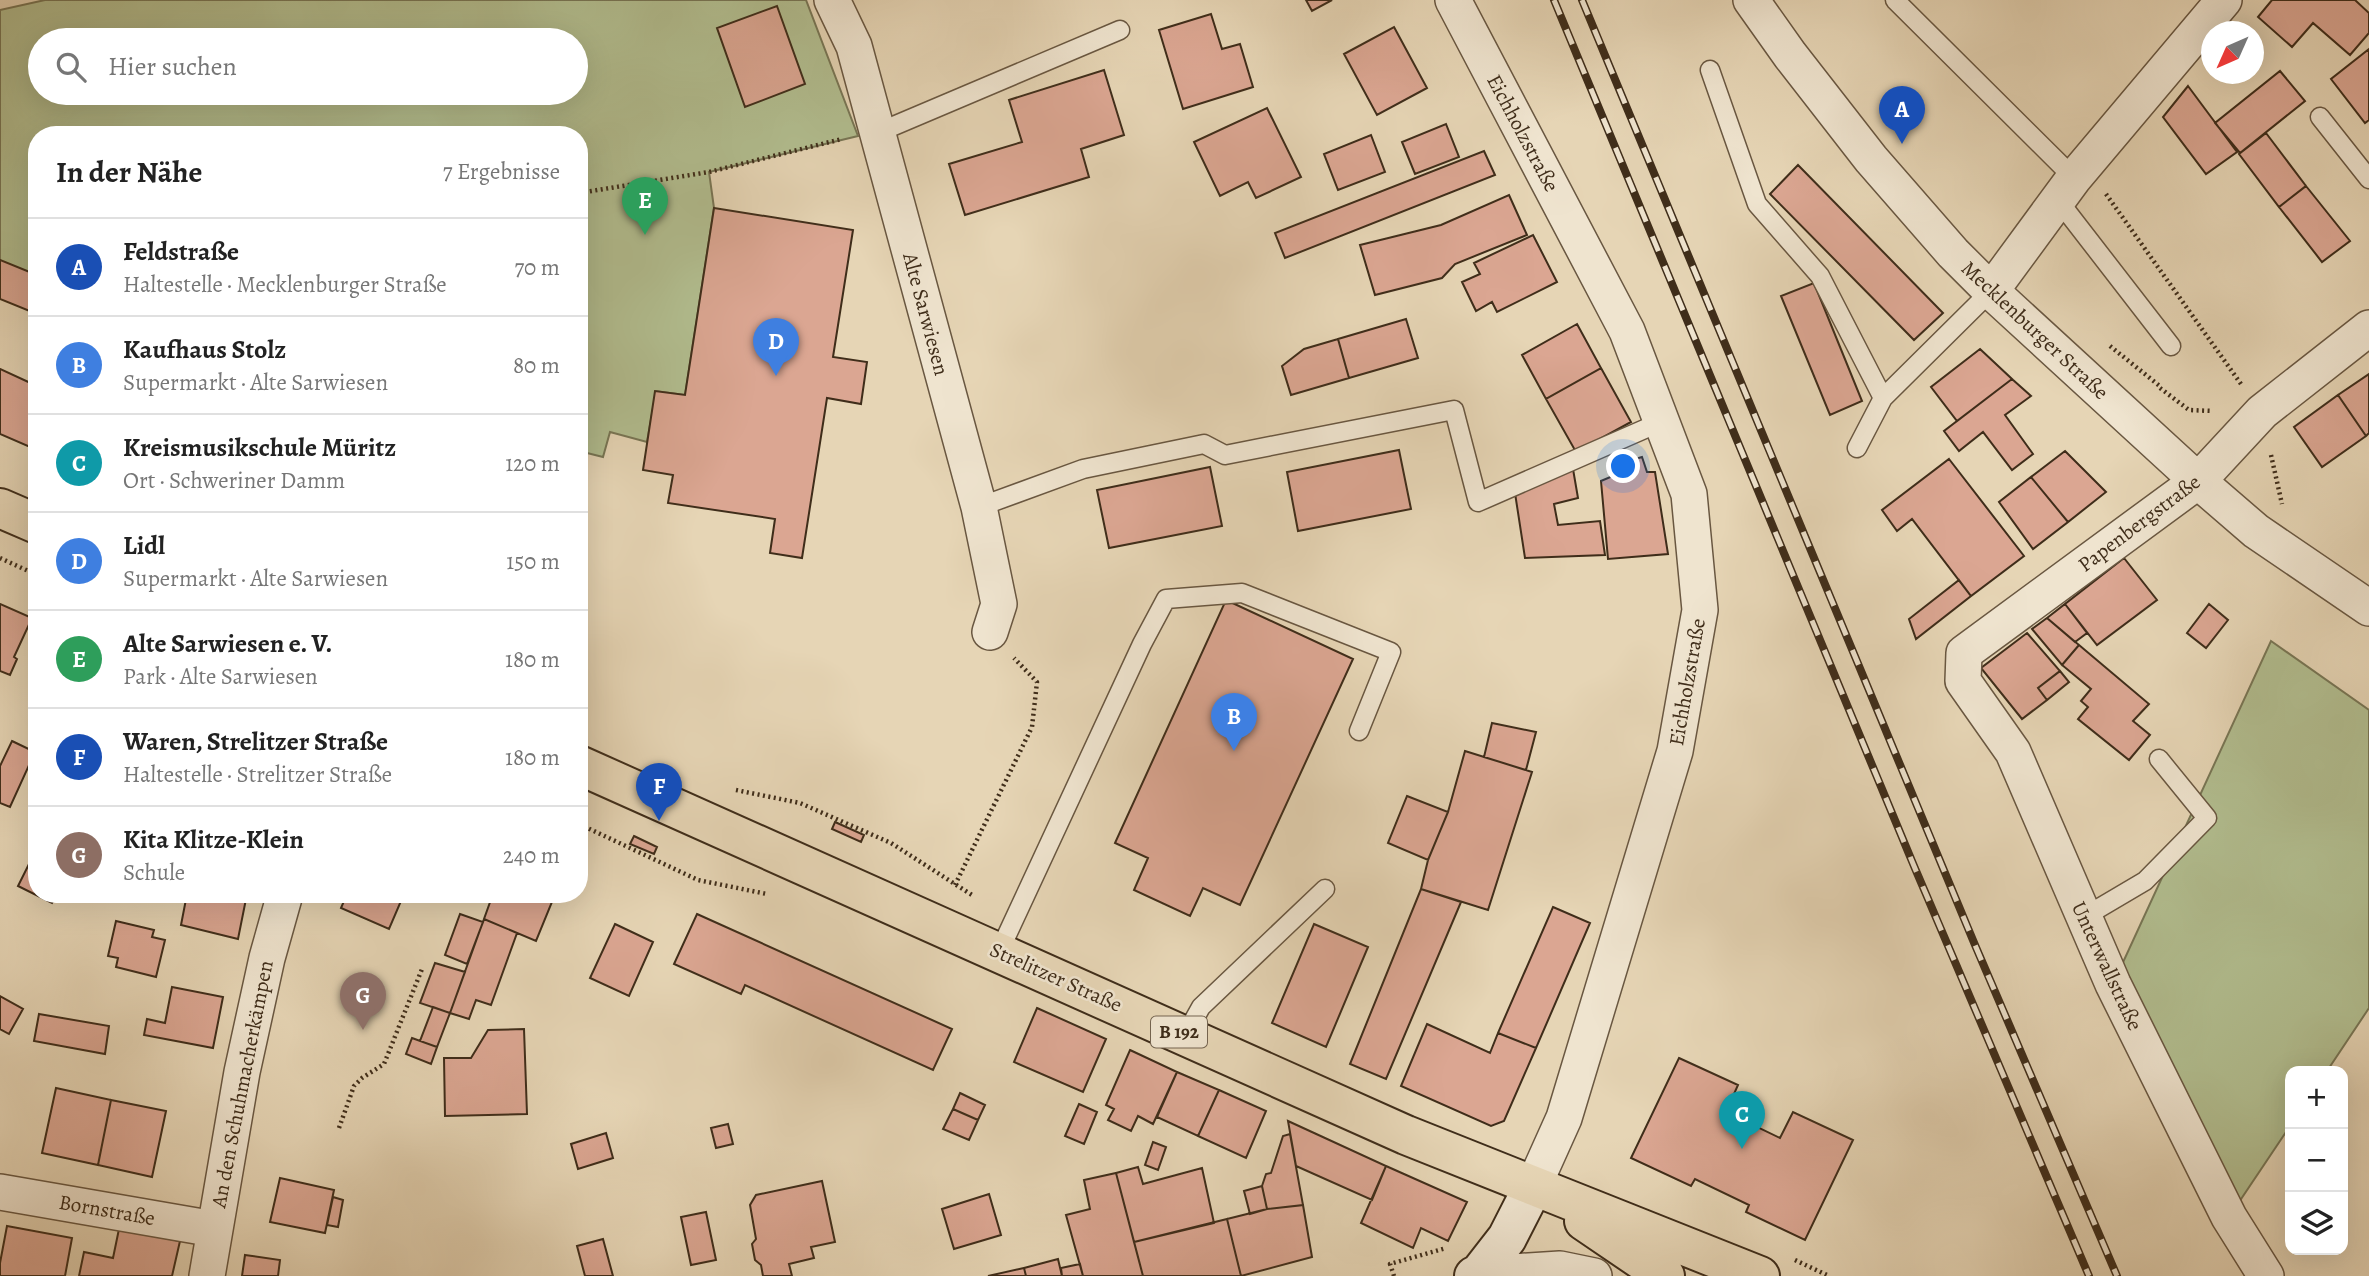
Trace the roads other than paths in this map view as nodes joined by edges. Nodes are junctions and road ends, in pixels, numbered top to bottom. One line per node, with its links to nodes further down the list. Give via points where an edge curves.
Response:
1 (832, 0): 9 (street, Alte Sarwiesen, via 854,46)
2 (1453, 0): 16 (street, Eichholzstraße, via 1628,331)
3 (1751, 0): 12 (street, Mecklenburger Straße, via 1871,159)
4 (1895, 0): 11 (lane)
5 (2224, 0): 11 (street)
6 (1120, 30): 9 (lane)
7 (1710, 70): 15 (lane, via 1757,204 1820,276)
8 (2320, 117): 10 (lane)
9 (877, 133): 19 (street, Alte Sarwiesen)
10 (2369, 179)
11 (2072, 181): 12 (street); 14 (lane)
12 (1991, 291): 15 (lane); 18 (street, Mecklenburger Straße)
13 (2369, 328): 18 (street, Papenbergstraße, via 2262,412)
14 (2171, 346)
15 (1883, 398): 17 (lane)
16 (1663, 421): 19 (lane, via 1479,502 1454,410 1225,455 1204,444 1083,469); 33 (street, Eichholzstraße, via 1689,494 1700,610 1675,751 1564,1118)
17 (1857, 448)
18 (2197, 481): 22 (street, Mecklenburger Straße, via 2256,531); 24 (street, Papenbergstraße)
19 (979, 507): 23 (street, Alte Sarwiesen, via 999,604)
20 (0, 508): 21 (main road)
21 (28, 520)
22 (2369, 608)
23 (990, 632)
24 (1964, 653): 30 (street, Unterwallstraße, via 1964,681 2013,752)
25 (1359, 731): 31 (lane, via 1391,652 1242,593 1166,599)
26 (2159, 760): 30 (lane, via 2207,818 2145,881)
27 (588, 769): 31 (main road, Strelitzer Straße / B 192)
28 (1325, 889): 32 (lane, via 1201,1007)
29 (282, 903): 35 (street, An den Schuhmacherkämpen, via 242,1072)
30 (2084, 917): 41 (street, Unterwallstraße, via 2229,1217)
31 (999, 952): 32 (main road, Strelitzer Straße / B 192)
32 (1186, 1034): 33 (main road, Strelitzer Straße / B 192, via 1406,1135)
33 (1533, 1186): 36 (main road, via 1507,1238); 39 (main road, B 192); 40 (main road, B 192)
34 (0, 1192): 35 (street, Bornstraße)
35 (214, 1229): 37 (street, An den Schuhmacherkämpen)
36 (1476, 1275): 38 (street, via 1560,1269)
37 (207, 1276)
38 (1594, 1276)
39 (1665, 1276)
40 (1760, 1276)
41 (2266, 1276)

